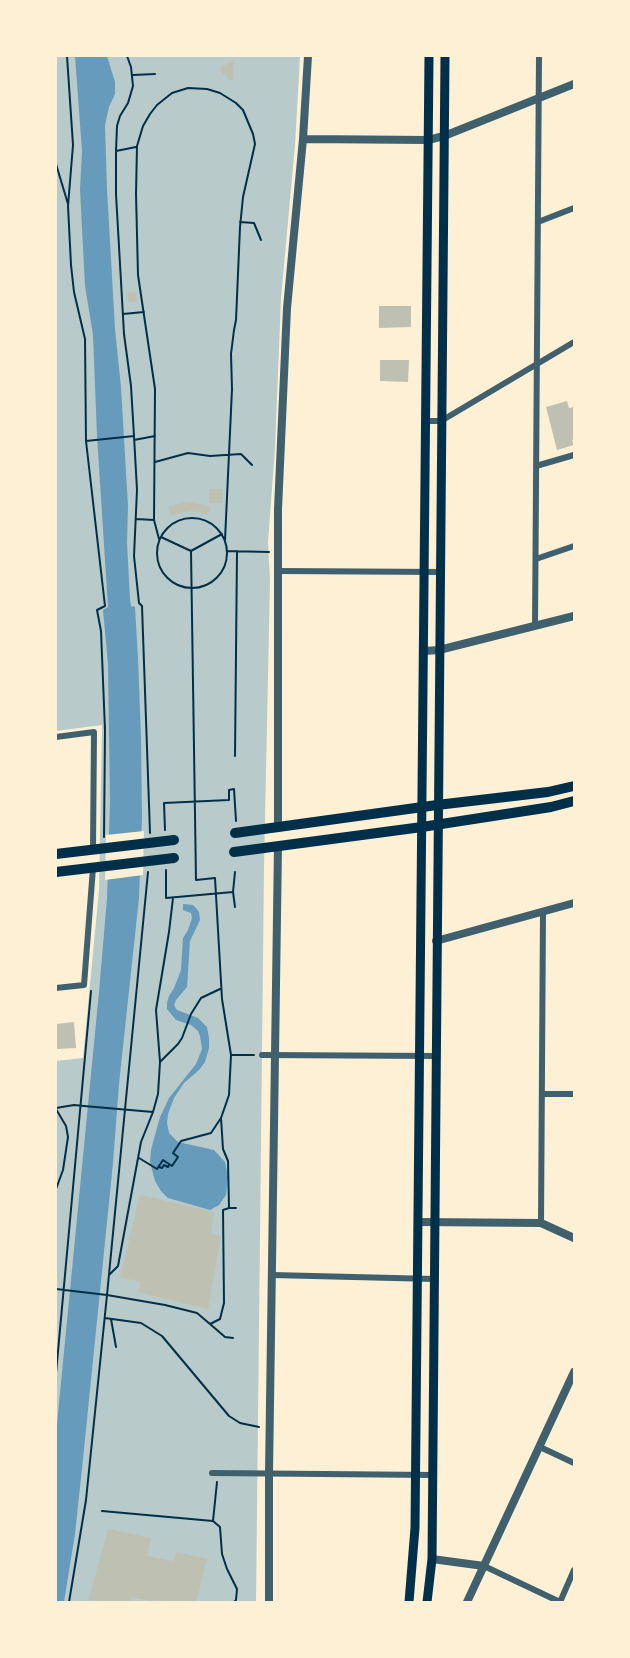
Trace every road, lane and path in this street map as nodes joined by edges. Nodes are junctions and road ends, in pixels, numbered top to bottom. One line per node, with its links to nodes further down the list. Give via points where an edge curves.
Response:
1 (67, 56): 17 (path, via 73,155)
2 (127, 56): 8 (path)
3 (308, 56): 12 (street)
4 (429, 56): 13 (main road)
5 (445, 56): 11 (main road)
6 (539, 56): 10 (street)
7 (155, 74): 8 (path)
8 (133, 75): 15 (path, via 131,95 117,126)
9 (574, 84): 10 (street)
10 (538, 99): 11 (street); 20 (street)
11 (444, 136): 13 (street); 27 (main road)
12 (303, 139): 13 (street); 47 (street, via 287,308)
13 (429, 140): 26 (main road)
14 (137, 147): 15 (path); 19 (path, via 150,114 172,93 188,88 207,89 229,98 243,110 255,144); 22 (path, via 138,275)
15 (116, 151): 23 (path)
16 (56, 164): 17 (path)
17 (68, 206): 30 (path, via 74,292 85,339)
18 (574, 208): 20 (street)
19 (240, 222): 21 (path, via 254,223); 31 (path)
20 (538, 222): 25 (street)
21 (261, 240)
22 (144, 312): 23 (path); 28 (path, via 155,389)
23 (123, 314): 29 (path)
24 (574, 342): 25 (street)
25 (537, 365): 27 (street); 35 (street)
26 (426, 421): 27 (street); 48 (main road)
27 (441, 421): 49 (main road)
28 (155, 436): 29 (path); 33 (path)
29 (133, 437): 30 (path); 36 (path)
30 (86, 441): 70 (path, via 105,606 97,610 105,730)
31 (228, 454): 33 (path, via 188,453); 34 (path, via 241,454); 40 (path)
32 (574, 455): 35 (street)
33 (155, 462): 37 (path)
34 (252, 465)
35 (536, 466): 46 (street)
36 (136, 519): 37 (path); 68 (path, via 134,556 142,606)
37 (154, 520): 39 (path)
38 (222, 534): 39 (path, via 208,521 190,517 173,522); 40 (path); 42 (path)
39 (159, 538): 42 (path); 50 (path, via 156,556 162,573 176,584)
40 (225, 540): 43 (path)
41 (574, 546): 46 (street)
42 (191, 551): 50 (path)
43 (227, 551): 44 (path); 50 (path, via 217,578)
44 (237, 552): 45 (path); 56 (path)
45 (270, 552)
46 (536, 559): 52 (street)
47 (278, 571): 48 (street); 64 (street)
48 (424, 572): 49 (street); 54 (main road)
49 (440, 572): 53 (main road)
50 (192, 588): 59 (path)
51 (574, 616): 52 (street)
52 (535, 626): 53 (street)
53 (439, 650): 54 (street); 60 (main road)
54 (424, 651): 61 (main road)
55 (56, 737): 72 (street, via 94,732)
56 (235, 756)
57 (574, 786): 60 (highway)
58 (574, 801): 63 (highway)
59 (196, 803): 62 (path, via 229,800 229,790 234,789); 66 (path, via 164,803); 82 (path, via 196,880 215,878)
60 (437, 805): 61 (highway); 63 (main road)
61 (422, 807): 64 (highway); 65 (main road)
62 (236, 821)
63 (438, 824): 65 (highway); 87 (main road)
64 (278, 826): 67 (highway)
65 (422, 826): 71 (highway); 94 (main road)
66 (165, 830)
67 (235, 833)
68 (148, 838): 69 (highway); 70 (highway)
69 (174, 840)
70 (105, 843): 72 (highway)
71 (278, 846): 73 (highway); 93 (street)
72 (93, 849): 74 (highway)
73 (234, 852)
74 (56, 854)
75 (174, 858): 77 (highway)
76 (99, 867): 77 (highway); 79 (highway); 88 (street, via 84,985)
77 (146, 867): 101 (path)
78 (166, 870): 83 (path, via 166,898)
79 (56, 872)
80 (234, 872): 81 (path)
81 (233, 892): 82 (path); 85 (path)
82 (216, 894): 83 (path); 89 (path)
83 (173, 898): 96 (path, via 156,1010)
84 (574, 903): 86 (street)
85 (234, 907)
86 (543, 912): 87 (street); 98 (street)
87 (436, 941): 95 (main road)
88 (56, 988)
89 (222, 988): 91 (path); 96 (path, via 201,998 178,1044)
90 (91, 992): 99 (path)
91 (231, 1055): 92 (path); 103 (path, via 229,1095)
92 (262, 1055): 93 (street)
93 (274, 1055): 94 (street); 113 (street)
94 (420, 1056): 95 (street); 108 (main road)
95 (436, 1056): 109 (main road)
96 (160, 1062): 102 (path)
97 (574, 1094): 98 (street)
98 (542, 1095): 110 (street)
99 (83, 1106): 100 (path); 101 (path); 117 (path)
100 (56, 1109): 105 (path, via 68,1137)
101 (123, 1110): 102 (path); 112 (path)
102 (153, 1113): 104 (path)
103 (221, 1118): 104 (path, via 211,1133 182,1141 173,1153 178,1157 172,1166 163,1160 157,1169); 106 (path, via 223,1149 228,1161)
104 (139, 1158): 112 (path, via 118,1266)
105 (56, 1190)
106 (229, 1208): 107 (path); 121 (path, via 223,1210 224,1303 220,1319)
107 (236, 1208)
108 (418, 1222): 109 (street); 114 (main road)
109 (435, 1222): 110 (street); 115 (main road)
110 (541, 1223): 111 (street)
111 (574, 1238)
112 (109, 1275): 118 (path)
113 (273, 1275): 114 (street); 129 (street)
114 (418, 1278): 115 (street); 130 (main road)
115 (434, 1279): 131 (main road)
116 (56, 1289): 117 (path)
117 (62, 1290): 118 (path); 125 (path)
118 (107, 1295): 119 (path); 121 (path, via 197,1313)
119 (105, 1318): 120 (path); 138 (path, via 86,1500)
120 (111, 1319): 123 (path); 126 (path, via 141,1323 162,1336 229,1416)
121 (210, 1323): 122 (path, via 225,1337)
122 (233, 1338)
123 (116, 1347)
124 (574, 1372): 127 (street)
125 (56, 1373)
126 (261, 1428)
127 (540, 1446): 128 (street); 136 (street)
128 (574, 1463)
129 (269, 1473): 130 (street); 132 (street); 140 (street)
130 (416, 1474): 131 (street); 141 (main road)
131 (433, 1474): 135 (main road)
132 (214, 1476): 134 (path)
133 (102, 1511): 134 (path)
134 (213, 1521): 139 (path, via 220,1527 222,1554 237,1589)
135 (432, 1559): 136 (street); 142 (main road)
136 (484, 1566): 143 (street); 144 (street)
137 (574, 1570): 144 (street)
138 (69, 1602)
139 (234, 1602)
140 (269, 1602)
141 (410, 1602)
142 (428, 1602)
143 (467, 1602)
144 (560, 1602)

